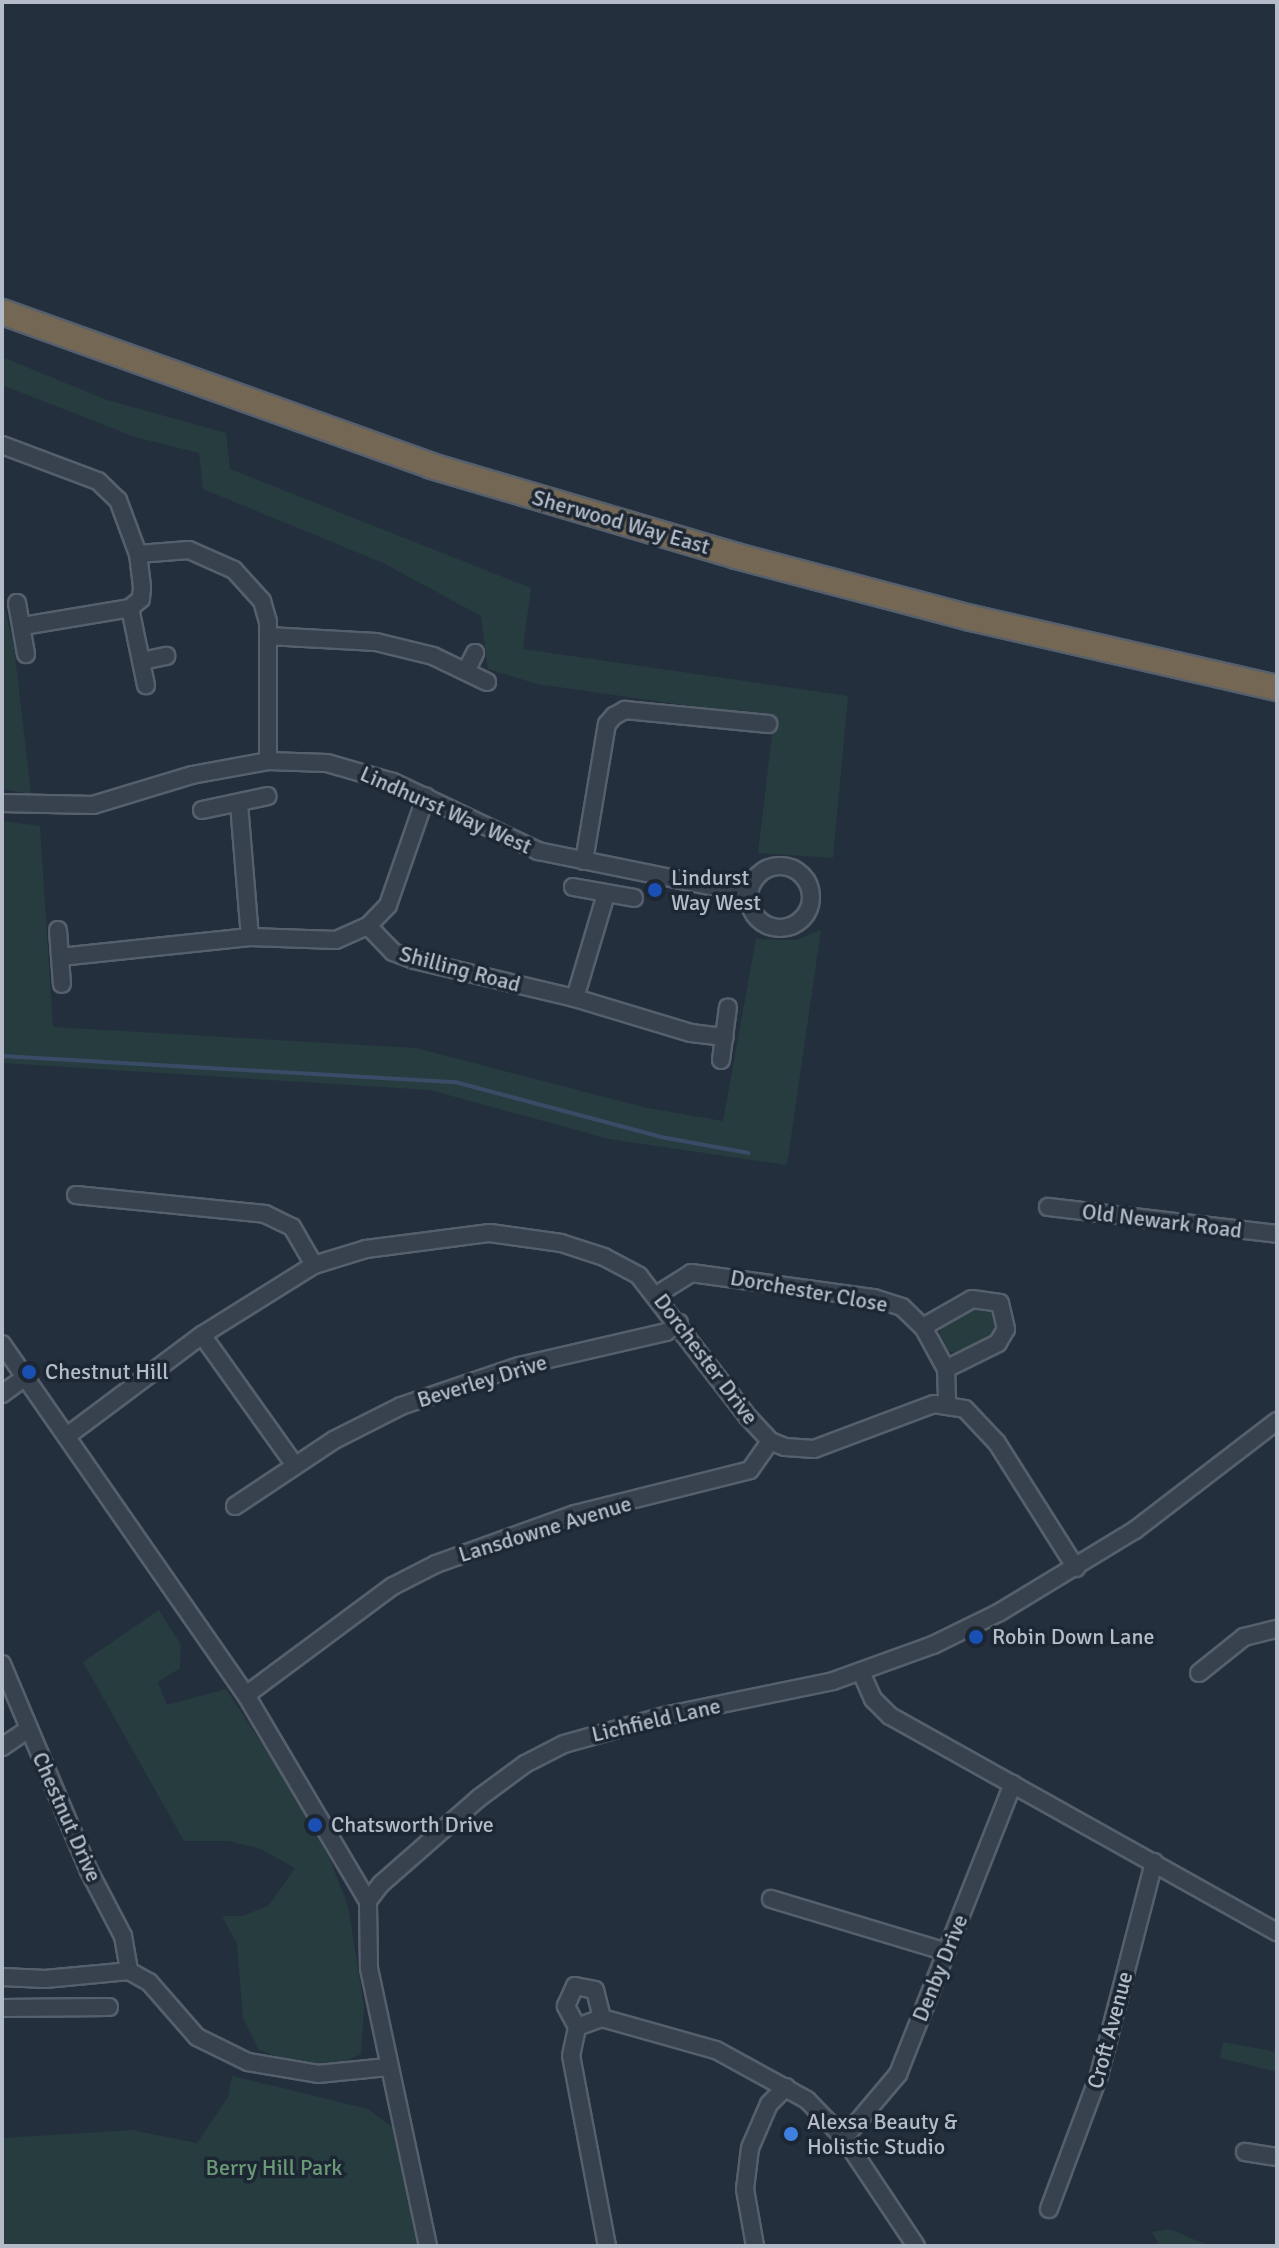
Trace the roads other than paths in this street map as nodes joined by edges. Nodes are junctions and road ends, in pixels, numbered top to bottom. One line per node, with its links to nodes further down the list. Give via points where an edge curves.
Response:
1 (2, 312): 14 (highway, Sherwood Way East, via 431,466 736,556 971,618)
2 (2, 445): 3 (street, via 98,481 125,509)
3 (138, 554): 5 (street, via 141,599); 7 (street, via 189,550 234,570 262,601)
4 (17, 603): 6 (street)
5 (130, 608): 6 (street); 11 (street)
6 (23, 626): 9 (street)
7 (268, 636): 12 (street, via 376,642); 17 (street)
8 (475, 653): 12 (street)
9 (26, 654)
10 (166, 656): 11 (street)
11 (142, 661): 15 (street)
12 (467, 669): 13 (street)
13 (487, 682)
14 (1270, 683)
15 (146, 685)
16 (768, 724): 23 (street, via 625,710 607,724)
17 (268, 761): 19 (street, Lindhurst Way West, via 361,771); 20 (street, Lindhurst Way West, via 192,775 93,805)
18 (268, 796): 21 (street)
19 (426, 796): 23 (street, Lindhurst Way West, via 515,844); 28 (street, via 388,905)
20 (2, 803)
21 (239, 804): 22 (street); 30 (street)
22 (202, 810)
23 (584, 861): 26 (street, Lindhurst Way West)
24 (573, 887): 25 (street)
25 (606, 894): 27 (street); 33 (street)
26 (749, 894)
27 (634, 898)
28 (368, 926): 30 (street, via 336,940); 33 (street, Shilling Road, via 404,956)
29 (58, 930): 31 (street)
30 (250, 937): 31 (street)
31 (60, 957): 32 (street)
32 (62, 984)
33 (575, 998): 35 (street, Shilling Road, via 676,1029)
34 (728, 1007): 35 (street)
35 (725, 1037): 36 (street)
36 (721, 1060)
37 (76, 1195): 40 (street, via 94,1204 276,1217 292,1227)
38 (1048, 1207): 39 (street, Old Newark Road)
39 (1277, 1234)
40 (314, 1265): 41 (street, Dorchester Drive, via 366,1249 490,1233 561,1243 604,1257 639,1276); 44 (street, Dorchester Drive)
41 (658, 1294): 42 (street, Dorchester Drive); 43 (street, Dorchester Close, via 691,1273 730,1276 874,1298 902,1307)
42 (679, 1323): 52 (street, Dorchester Drive); 53 (street, Beverley Drive, via 666,1332 519,1366 401,1406)
43 (923, 1327): 46 (street, Dorchester Close); 46 (street, via 972,1299 1000,1303 1007,1316 998,1343)
44 (202, 1335): 51 (street, Dorchester Drive); 53 (street)
45 (2, 1344): 47 (street)
46 (946, 1369): 49 (street, Dorchester Close)
47 (25, 1377): 48 (street); 51 (street)
48 (2, 1394)
49 (947, 1405): 52 (street, Dorchester Drive, via 934,1404 814,1449); 55 (street, via 965,1409 982,1424)
50 (1277, 1421): 55 (street, Lichfield Lane, via 1205,1481)
51 (67, 1436): 60 (street)
52 (770, 1441): 60 (street, Lansdowne Avenue, via 750,1470 575,1514 436,1564 393,1586)
53 (294, 1464): 54 (street, Beverley Drive)
54 (235, 1506)
55 (1076, 1568): 58 (street, Lichfield Lane, via 933,1645)
56 (1277, 1629): 59 (street, via 1244,1637)
57 (2, 1664): 61 (street, Chestnut Drive)
58 (861, 1672): 63 (street, via 880,1709); 66 (street, Lichfield Lane, via 564,1744 525,1764 442,1827)
59 (1199, 1673)
60 (246, 1695): 66 (street)
61 (27, 1730): 62 (street); 69 (street, Chestnut Drive, via 123,1936)
62 (2, 1747)
63 (1013, 1784): 64 (street); 68 (street, Denby Drive)
64 (1154, 1862): 67 (street); 78 (street, Croft Avenue, via 1099,2075)
65 (771, 1899): 68 (street)
66 (368, 1901): 73 (street, via 365,1941)
67 (1277, 1932)
68 (946, 1952): 75 (street, Denby Drive, via 898,2074)
69 (129, 1971): 70 (street, via 45,1979); 73 (street, via 149,1982 197,2037 248,2062 318,2074)
70 (2, 1977)
71 (109, 2007): 72 (street)
72 (2, 2008)
73 (388, 2067): 79 (street)
74 (786, 2087): 75 (street, via 807,2100); 80 (street, via 716,2050 590,2022 571,2056); 81 (street, via 769,2104 750,2148 745,2189)
75 (844, 2138): 82 (street)
76 (1245, 2152): 77 (street)
77 (1277, 2157)
78 (1058, 2200)
79 (428, 2246)
80 (607, 2246)
81 (755, 2246)
82 (916, 2246)

